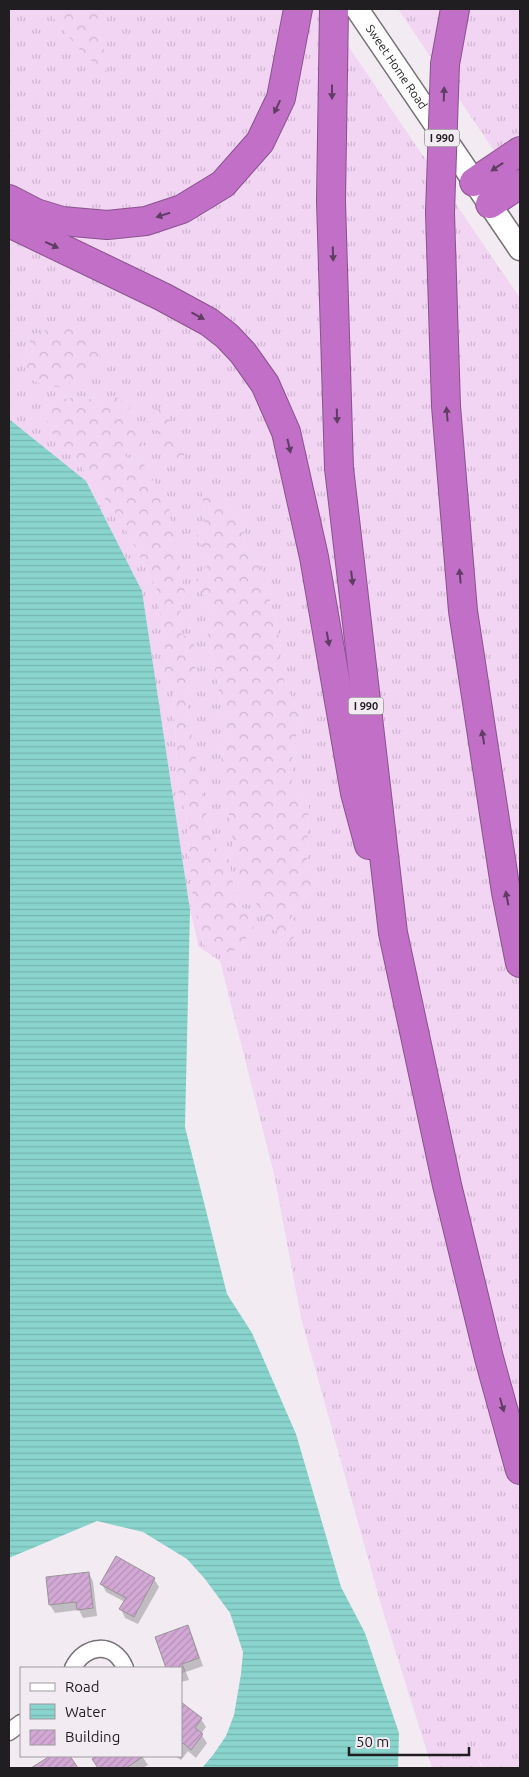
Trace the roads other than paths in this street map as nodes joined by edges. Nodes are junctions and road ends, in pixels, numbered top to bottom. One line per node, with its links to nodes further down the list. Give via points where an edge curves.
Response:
1 (298, 9): 10 (highway, one-way to 10, via 281,98 260,142 223,184 182,209 146,221 107,225 62,221 36,213)
2 (334, 9): 14 (highway, I 990, one-way to 14, via 331,201 339,468)
3 (357, 9): 8 (main road, Sweet Home Road)
4 (446, 9): 6 (highway, I 990)
5 (455, 9): 6 (highway)
6 (444, 64): 15 (highway, I 990, one-way to 6, bridge, via 506,892 463,611 446,406 440,212)
7 (520, 151): 8 (highway, one-way to 8)
8 (474, 182): 11 (main road, Sweet Home Road)
9 (520, 184): 11 (highway)
10 (9, 199)
11 (490, 204): 13 (main road, Sweet Home Road)
12 (9, 223): 14 (highway, one-way to 14, via 209,322 243,353 265,384 286,432 314,557 354,793)
13 (520, 249)
14 (392, 933): 16 (highway, I 990, one-way to 16, via 488,1358)
15 (520, 962)
16 (520, 1470)
17 (73, 1667): 18 (street, via 84,1654 100,1648 116,1654)
18 (125, 1667)
19 (20, 1725): 20 (street)
20 (9, 1732)

